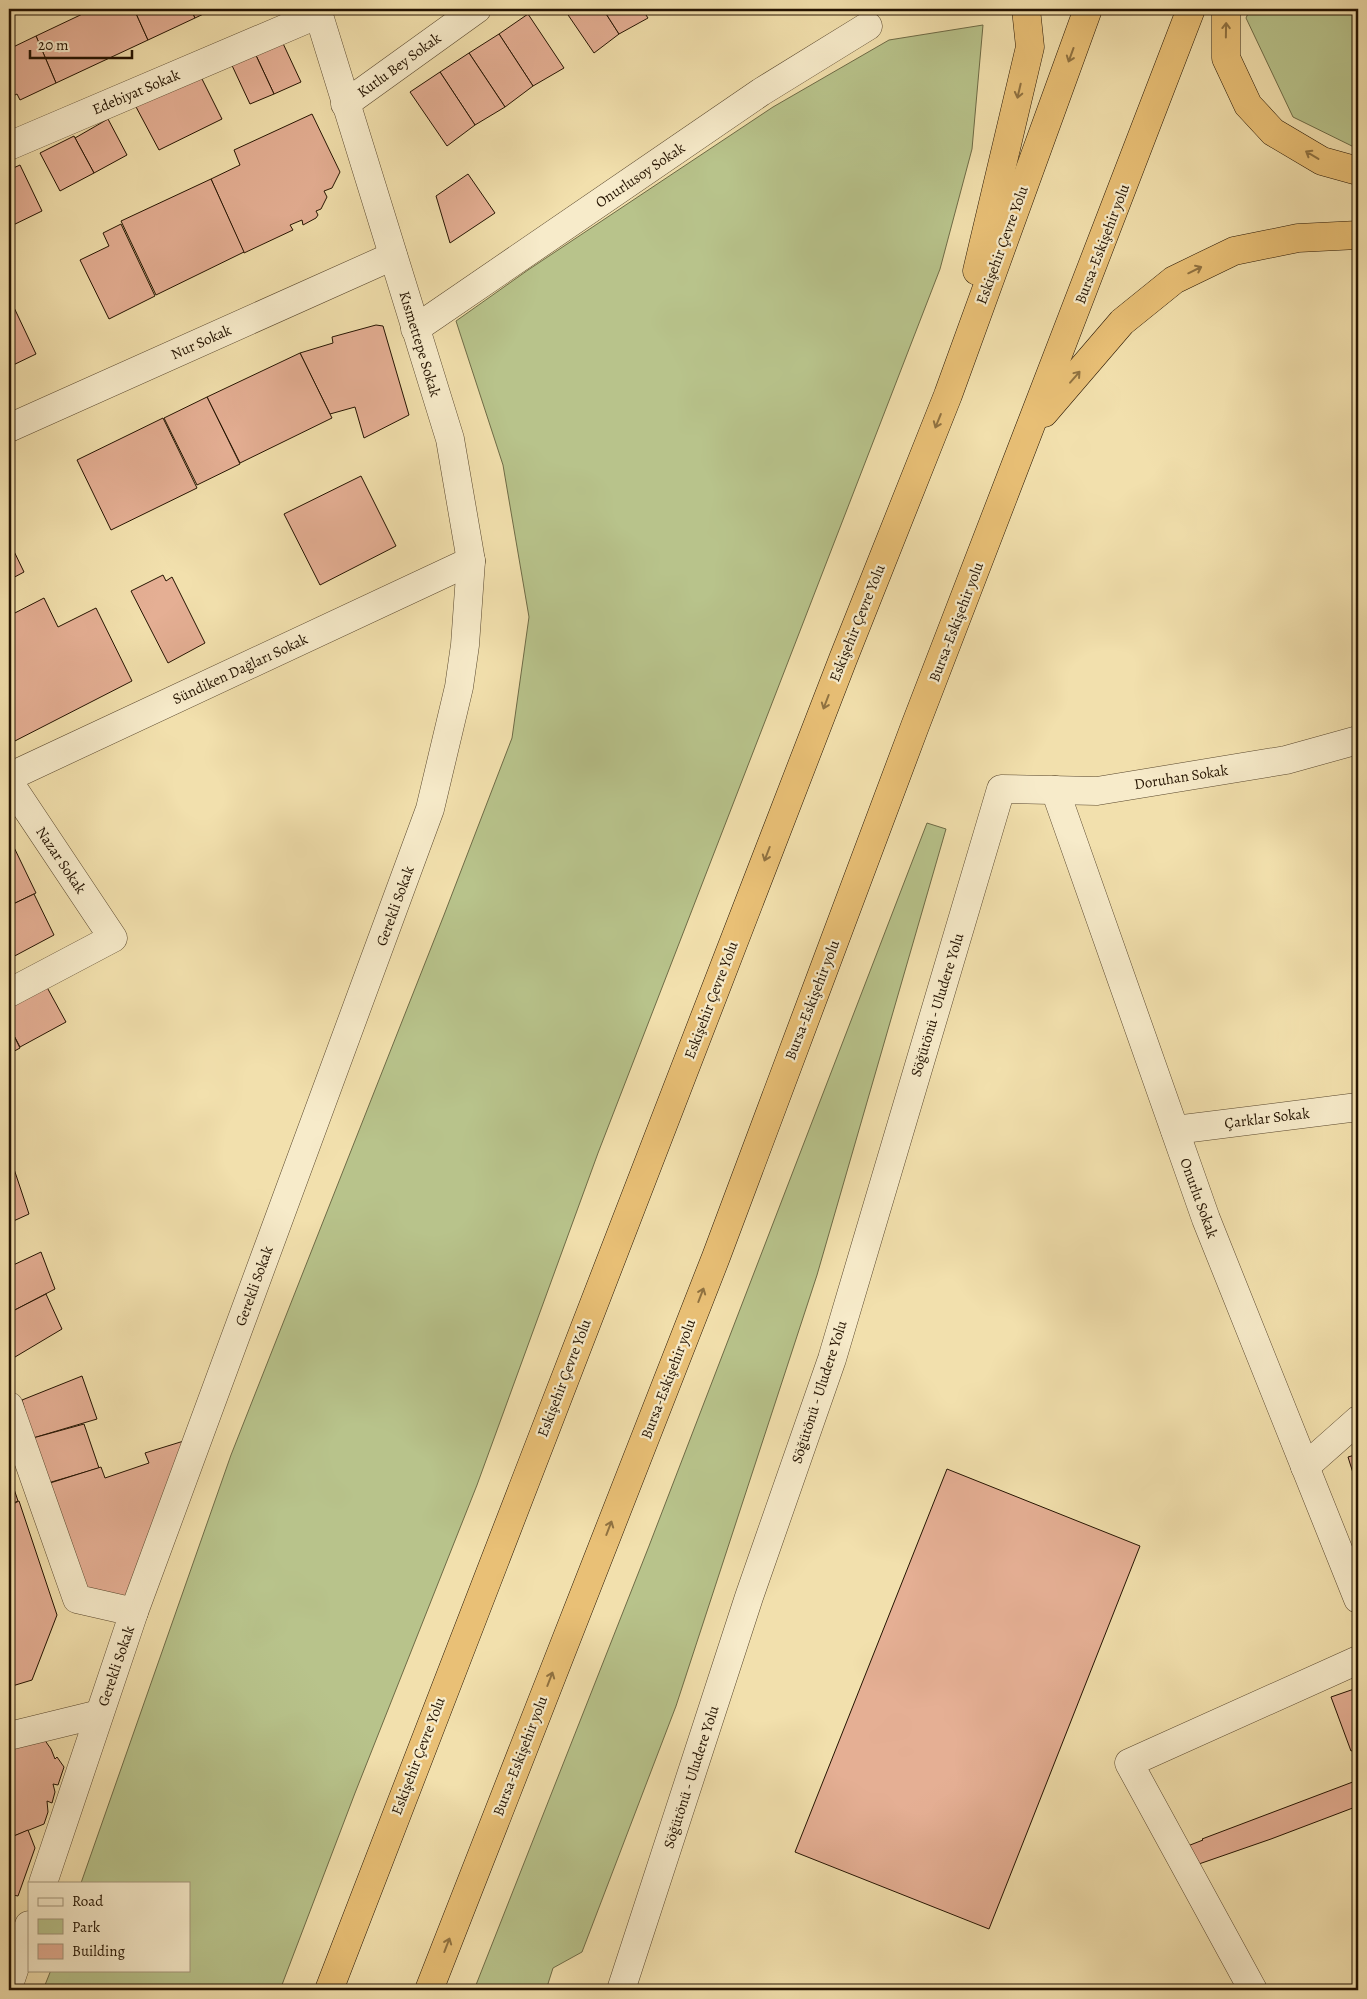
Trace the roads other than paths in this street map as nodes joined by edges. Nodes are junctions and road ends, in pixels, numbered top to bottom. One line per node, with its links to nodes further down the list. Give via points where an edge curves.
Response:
1 (477, 9): 8 (street, Kutlu Bey Sokak)
2 (1026, 9): 14 (highway, one-way to 14, via 1030,47)
3 (1088, 9): 14 (highway, Eskişehir Çevre Yolu, one-way to 14)
4 (1191, 9): 15 (highway, Bursa-Eskişehir yolu)
5 (1226, 9): 10 (highway, one-way to 5, via 1322,161 1273,132 1248,105 1226,58)
6 (318, 12): 8 (street, Kısmettepe Sokak); 9 (street, Edebiyat Sokak)
7 (868, 26): 13 (street, Onurlusoy Sokak, via 761,92)
8 (345, 104): 12 (street, Kısmettepe Sokak)
9 (9, 146)
10 (1358, 171)
11 (1358, 235): 15 (highway, one-way to 11, via 1122,322 1174,280 1234,251 1298,238)
12 (393, 256): 13 (street, Kısmettepe Sokak); 16 (street, Nur Sokak)
13 (415, 329): 17 (street, Kısmettepe Sokak, via 450,439)
14 (948, 395): 38 (highway, Eskişehir Çevre Yolu, one-way to 38)
15 (1032, 427): 39 (highway, Bursa-Eskişehir yolu, one-way to 15, via 716,1257 915,726)
16 (9, 428)
17 (471, 561): 18 (street, Kısmettepe Sokak); 20 (street, Sündiken Dağları Sokak)
18 (459, 687): 31 (street, Gerekli Sokak, via 430,809)
19 (1358, 740): 23 (street, Doruhan Sokak, via 1286,760 1097,791)
20 (9, 777)
21 (9, 782): 24 (street, Nazar Sokak, via 113,938)
22 (1001, 790): 23 (street, Doruhan Sokak); 40 (street, Söğütönü - Uludere Yolu, via 832,1359 749,1597)
23 (1055, 790): 26 (street, Onurlu Sokak)
24 (9, 993)
25 (1358, 1107): 26 (street, Çarklar Sokak)
26 (1175, 1130): 29 (street, Onurlu Sokak, via 1206,1219)
27 (9, 1406): 31 (street, via 76,1599)
28 (1358, 1420): 29 (street)
29 (1305, 1467): 30 (street, Onurlu Sokak)
30 (1358, 1599)
31 (134, 1612): 33 (street, Gerekli Sokak)
32 (1358, 1660): 41 (street, via 1129,1763)
33 (99, 1714): 34 (street); 35 (street, Gerekli Sokak)
34 (9, 1736)
35 (43, 1882)
36 (28, 1928): 37 (street)
37 (11, 1974)
38 (329, 1990)
39 (429, 1990)
40 (621, 1990)
41 (1253, 1990)

